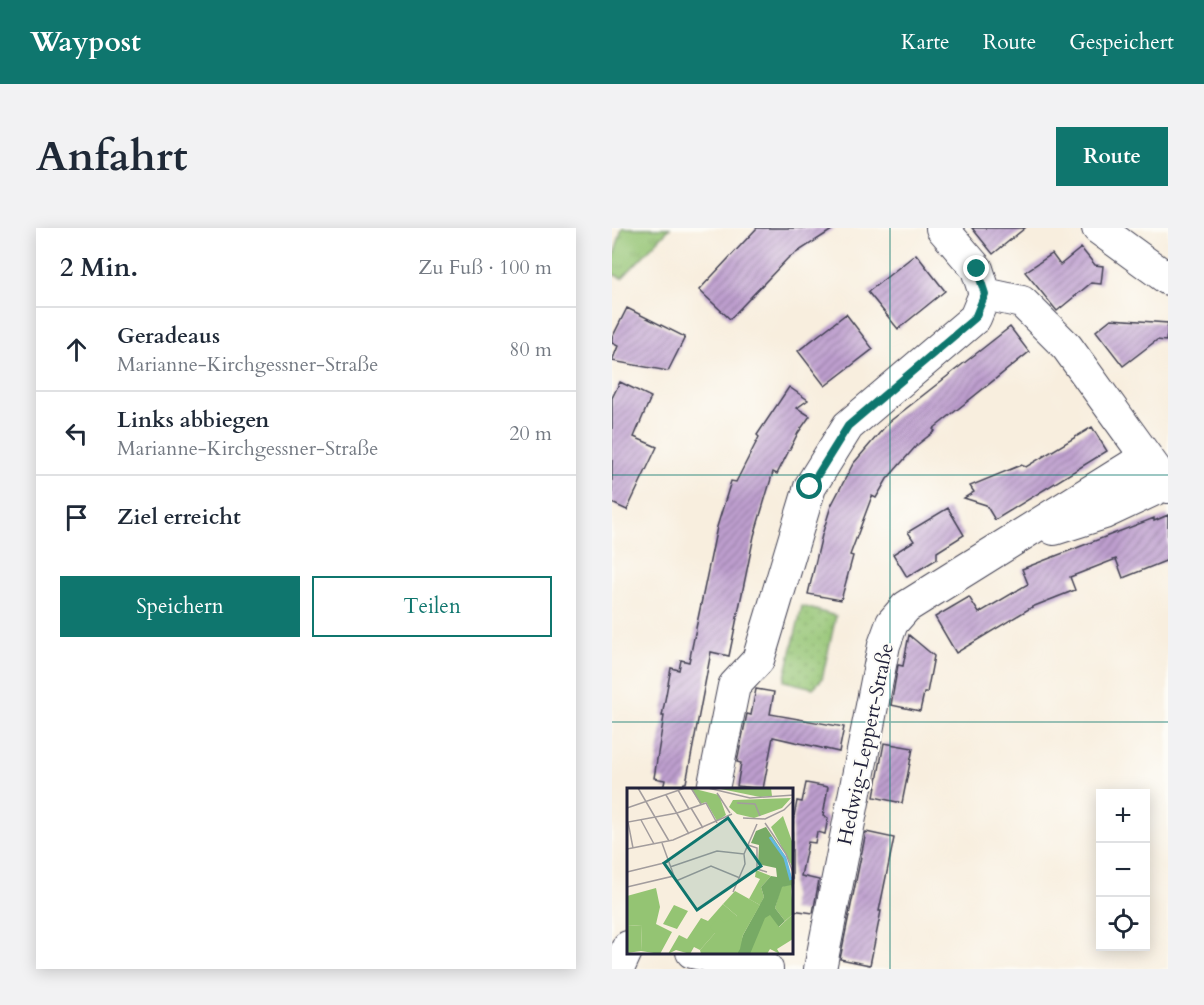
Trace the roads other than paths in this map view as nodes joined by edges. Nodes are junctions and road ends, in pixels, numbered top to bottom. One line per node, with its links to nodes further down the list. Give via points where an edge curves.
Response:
1 (942, 228): 4 (street, via 977,269)
2 (1098, 228): 3 (street)
3 (1168, 279)
4 (985, 294): 5 (street, Hedwig-Leppert-Straße, via 1022,302 1067,347); 8 (street, via 975,318 848,426 810,487 758,660 734,686)
5 (1146, 457): 6 (street, Hedwig-Leppert-Straße); 7 (street, Hedwig-Leppert-Straße)
6 (1167, 485): 7 (street, Hedwig-Leppert-Straße, via 1104,513)
7 (1008, 544): 15 (street, Hedwig-Leppert-Straße, via 906,607 892,623)
8 (713, 788)
9 (612, 932): 10 (street)
10 (627, 937)
11 (627, 949): 13 (street)
12 (701, 954): 14 (street)
13 (618, 969)
14 (766, 969)
15 (820, 969)

